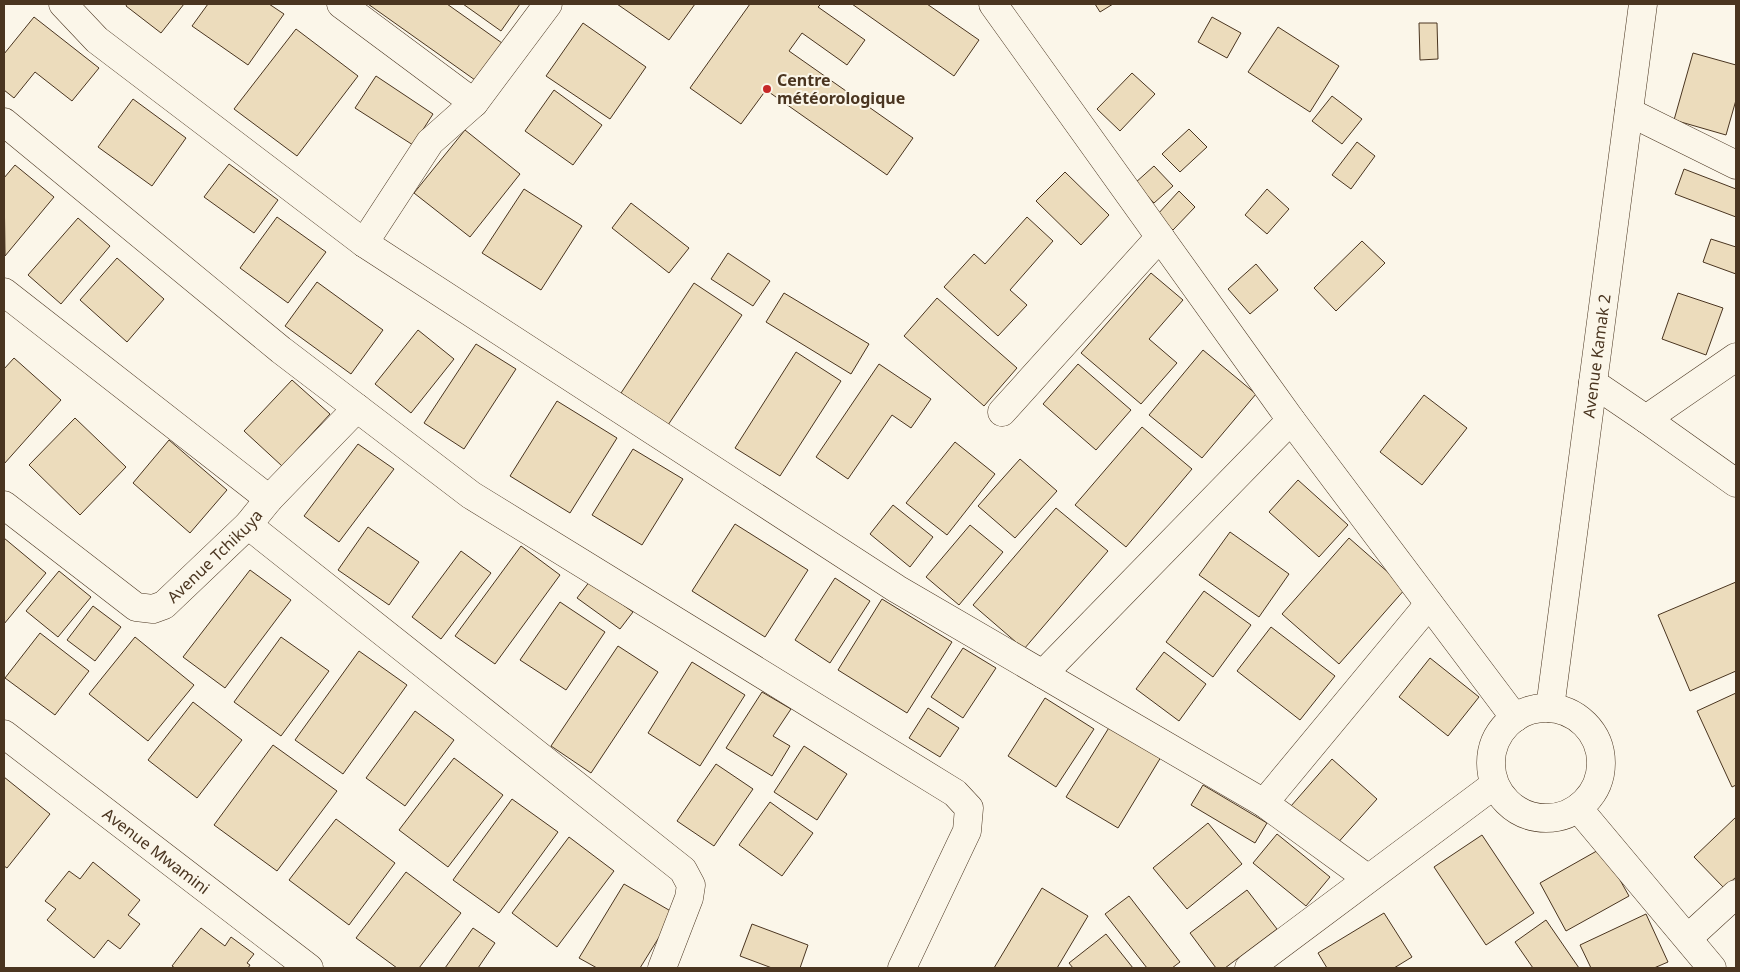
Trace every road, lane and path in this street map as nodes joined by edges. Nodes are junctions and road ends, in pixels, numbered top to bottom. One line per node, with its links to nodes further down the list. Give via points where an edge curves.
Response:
1 (63, 4): 11 (street, via 96,40)
2 (341, 4): 6 (street)
3 (548, 4): 6 (street)
4 (993, 4): 10 (street)
5 (1643, 4): 7 (street, Avenue Kamak 2)
6 (474, 103): 11 (street, via 430,142)
7 (1629, 112): 9 (street); 14 (street, Avenue Kamak 2)
8 (4, 122): 15 (street, via 281,350)
9 (1736, 165)
10 (1160, 237): 16 (street); 18 (street)
11 (364, 243): 24 (street, via 897,589)
12 (4, 292): 20 (street)
13 (1736, 357): 17 (street)
14 (1593, 383): 17 (street); 25 (street, Avenue Kamak 2)
15 (357, 408): 20 (street, Avenue Tchikuya); 36 (street, via 471,495 960,798 969,808 967,831)
16 (1002, 412)
17 (1646, 419): 19 (street)
18 (1291, 420): 23 (street); 24 (street)
19 (1736, 483)
20 (269, 499): 22 (street, Avenue Tchikuya)
21 (4, 505): 22 (street, Avenue Tchikuya, via 136,607 153,609 164,605)
22 (248, 525): 35 (street, via 683,870 692,885)
23 (1430, 604): 26 (street); 29 (street)
24 (1043, 674): 29 (street)
25 (1550, 708): 26 (street, via 1532,710); 30 (street, via 1581,721 1599,748 1598,781)
26 (1515, 718): 28 (street, via 1496,740 1491,755)
27 (4, 734): 34 (street, Avenue Mwamini)
28 (1494, 785): 30 (street, via 1505,802 1522,813 1540,818 1560,816); 31 (street)
29 (1264, 803): 31 (street)
30 (1578, 808): 33 (street)
31 (1367, 878): 37 (street)
32 (1736, 894): 33 (street)
33 (1688, 938): 38 (street)
34 (309, 968)
35 (662, 968)
36 (902, 968)
37 (1249, 968)
38 (1712, 968)

